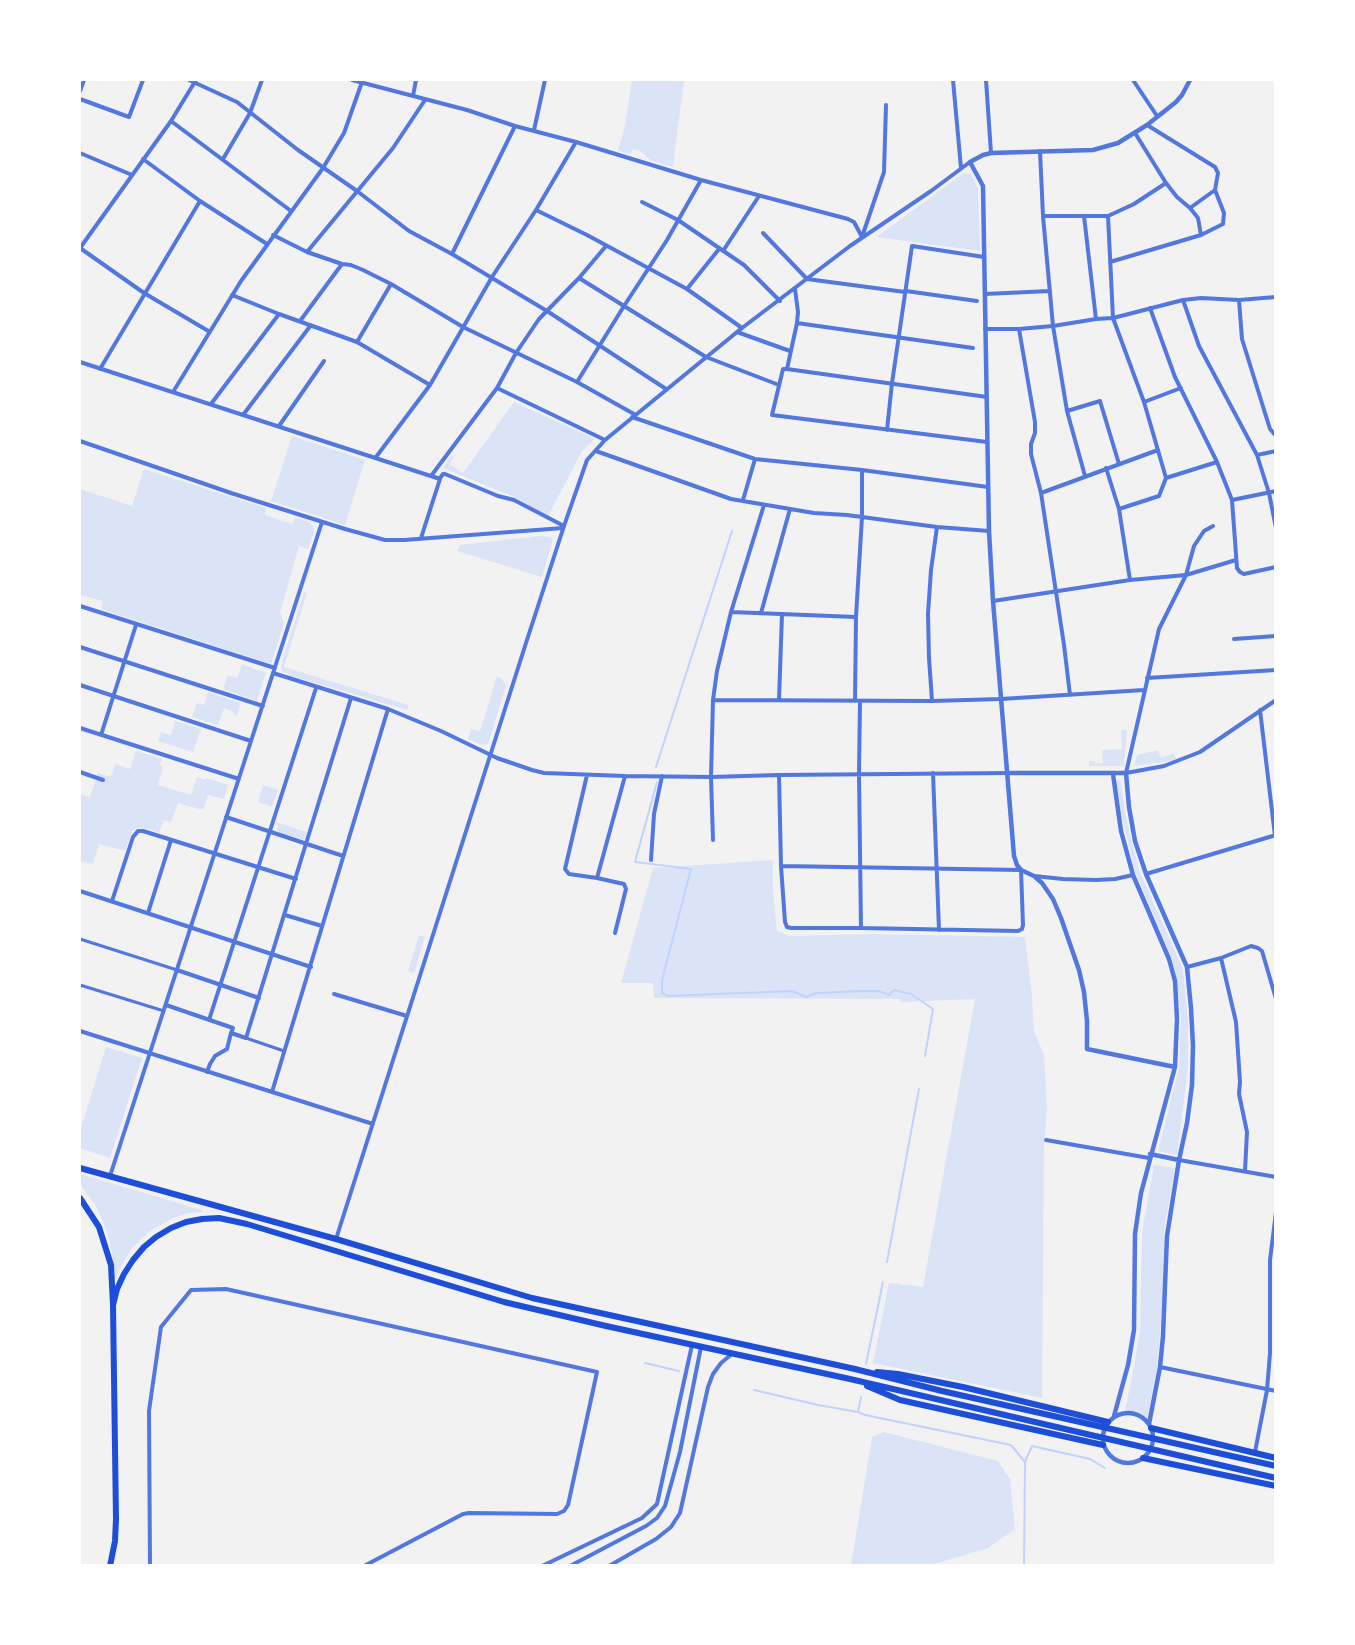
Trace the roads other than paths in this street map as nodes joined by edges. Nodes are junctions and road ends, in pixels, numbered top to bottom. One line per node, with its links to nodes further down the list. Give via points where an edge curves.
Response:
1 (84, 80): 14 (street)
2 (143, 80): 16 (street, via 129,117)
3 (189, 80): 12 (street)
4 (262, 80): 19 (street)
5 (352, 80): 13 (street)
6 (416, 80): 15 (street)
7 (544, 80): 24 (street)
8 (953, 80): 34 (street)
9 (986, 80): 29 (street)
10 (1133, 80): 20 (street)
11 (1190, 80): 20 (street, via 1176,102)
12 (195, 81): 19 (street); 21 (street)
13 (362, 82): 15 (street); 33 (street, via 345,132)
14 (80, 91)
15 (413, 96): 17 (street)
16 (80, 99)
17 (425, 100): 23 (street); 39 (street, via 393,148)
18 (886, 105): 53 (street, via 884,172)
19 (250, 113): 31 (street); 33 (street)
20 (1157, 116): 22 (street)
21 (171, 121): 30 (street); 31 (street)
22 (1147, 125): 25 (street); 38 (street, via 1215,167)
23 (515, 126): 24 (street); 60 (street)
24 (534, 130): 26 (street)
25 (1135, 133): 27 (street, via 1099,149); 37 (street)
26 (576, 142): 36 (street); 44 (street)
27 (1040, 152): 29 (street); 47 (street)
28 (80, 153): 35 (street)
29 (991, 153): 32 (street)
30 (143, 159): 35 (street); 41 (street)
31 (223, 159): 45 (street)
32 (970, 162): 34 (street); 61 (street, via 983,186)
33 (323, 168): 39 (street); 45 (street)
34 (961, 168): 53 (street)
35 (132, 175): 54 (street)
36 (701, 180): 40 (street); 49 (street)
37 (1166, 183): 43 (street); 48 (street)
38 (1215, 190): 43 (street); 52 (street, via 1224,213 1223,224)
39 (357, 191): 59 (street); 60 (street, via 409,231)
40 (759, 196): 53 (street, via 848,219); 58 (street)
41 (200, 201): 55 (street); 73 (street)
42 (642, 202): 49 (street)
43 (1190, 208): 52 (street, via 1198,218)
44 (536, 210): 56 (street); 65 (street)
45 (291, 211): 51 (street)
46 (1084, 215): 47 (street); 48 (street); 86 (street)
47 (1043, 216): 72 (street)
48 (1108, 216): 62 (street)
49 (678, 220): 58 (street); 64 (street)
50 (763, 232): 67 (street)
51 (273, 235): 55 (street); 59 (street)
52 (1201, 235): 62 (street)
53 (862, 237): 67 (street)
54 (82, 242): 57 (street)
55 (267, 244): 75 (street)
56 (606, 246): 64 (street); 66 (street)
57 (80, 248): 73 (street)
58 (721, 250): 70 (street); 79 (street)
59 (307, 252): 63 (street)
60 (452, 254): 65 (street)
61 (984, 257): 71 (street, via 912,246); 74 (street)
62 (1110, 262): 85 (street)
63 (342, 264): 68 (street); 87 (street)
64 (648, 268): 70 (street); 81 (street)
65 (492, 277): 83 (street); 91 (street)
66 (579, 278): 81 (street); 83 (street)
67 (807, 279): 69 (street); 71 (street)
68 (391, 284): 91 (street); 98 (street)
69 (794, 289): 79 (street); 88 (street)
70 (687, 290): 92 (street)
71 (906, 291): 80 (street); 97 (street)
72 (1050, 291): 74 (street); 90 (street)
73 (144, 293): 95 (street); 106 (street)
74 (985, 294): 93 (street)
75 (232, 295): 84 (street); 95 (street)
76 (1275, 297): 78 (street)
77 (1183, 300): 78 (street); 82 (street); 131 (street, via 1199,346)
78 (1239, 300): 124 (street, via 1242,339)
79 (780, 301): 92 (street)
80 (977, 301)
81 (624, 306): 99 (street); 103 (street)
82 (1150, 308): 85 (street); 113 (street)
83 (547, 311): 99 (street); 102 (street)
84 (279, 314): 87 (street); 118 (street)
85 (1113, 318): 86 (street); 117 (street)
86 (1096, 319): 90 (street)
87 (300, 321): 89 (street)
88 (797, 323): 97 (street); 101 (street)
89 (310, 325): 98 (street); 120 (street)
90 (1053, 326): 94 (street); 119 (street)
91 (463, 327): 102 (street); 110 (street)
92 (742, 328): 96 (street)
93 (985, 329): 94 (street); 116 (street)
94 (1019, 329): 144 (street, via 1035,422 1031,454)
95 (210, 332): 115 (street)
96 (737, 332): 101 (street); 103 (street)
97 (899, 337): 100 (street); 109 (street)
98 (357, 342): 110 (street)
99 (601, 345): 108 (street); 114 (street)
100 (973, 348)
101 (790, 351): 107 (street)
102 (516, 353): 108 (street); 112 (street)
103 (706, 357): 111 (street); 114 (street)
104 (80, 362): 106 (street)
105 (324, 362): 122 (street)
106 (100, 369): 115 (street)
107 (787, 369): 109 (street); 111 (street, via 783,369)
108 (578, 382): 121 (street)
109 (892, 383): 116 (street); 123 (street)
110 (430, 385): 132 (street)
111 (779, 385): 123 (street, via 772,415)
112 (497, 388): 125 (street); 138 (street)
113 (1181, 388): 117 (street); 134 (street)
114 (666, 389): 121 (street)
115 (173, 392): 118 (street)
116 (987, 397): 127 (street)
117 (1144, 402): 128 (street)
118 (211, 404): 120 (street)
119 (1067, 411): 135 (street, via 1100,401); 139 (street)
120 (243, 415): 122 (street)
121 (633, 416): 125 (street); 133 (street)
122 (279, 426): 132 (street)
123 (887, 430): 127 (street)
124 (1275, 436)
125 (605, 440): 129 (street)
126 (80, 441): 152 (street)
127 (987, 442): 142 (street)
128 (1158, 450): 135 (street); 140 (street)
129 (596, 451): 146 (street); 154 (street, via 587,460)
130 (1275, 451): 131 (street)
131 (1257, 455): 145 (street)
132 (376, 457): 138 (street)
133 (755, 459): 137 (street); 146 (street)
134 (1217, 462): 140 (street); 147 (street)
135 (1119, 464): 136 (street)
136 (1107, 468): 139 (street); 150 (street)
137 (862, 470): 142 (street); 151 (street)
138 (431, 476): 141 (street)
139 (1085, 476): 144 (street)
140 (1166, 478): 150 (street, via 1159,496)
141 (440, 479): 154 (street, via 445,474 520,502); 158 (street)
142 (988, 487): 157 (street)
143 (1275, 491): 145 (street)
144 (1041, 493): 163 (street)
145 (1269, 493): 147 (street); 156 (street)
146 (743, 500): 148 (street)
147 (1232, 500): 159 (street)
148 (764, 505): 149 (street); 166 (street)
149 (790, 509): 151 (street); 167 (street)
150 (1119, 509): 162 (street)
151 (861, 517): 155 (street); 169 (street)
152 (322, 522): 158 (street, via 385,540); 176 (street)
153 (1213, 526): 161 (street, via 1204,531 1194,546)
154 (563, 527): 158 (street); 196 (street)
155 (937, 527): 157 (street); 189 (street, via 928,614)
156 (1275, 528)
157 (989, 531): 164 (street)
158 (421, 538)
159 (1236, 560): 160 (street, via 1237,568 1244,574); 161 (street)
160 (1275, 567)
161 (1186, 575): 162 (street); 177 (street, via 1159,629)
162 (1130, 580): 163 (street)
163 (1055, 592): 164 (street); 181 (street)
164 (993, 601): 184 (street)
165 (80, 606): 170 (street)
166 (731, 612): 167 (street); 185 (street)
167 (761, 613): 168 (street)
168 (782, 614): 169 (street); 186 (street)
169 (856, 617): 187 (street)
170 (136, 625): 174 (street); 176 (street)
171 (1275, 636): 172 (street)
172 (1234, 639)
173 (80, 647): 174 (street)
174 (125, 661): 182 (street); 190 (street)
175 (1275, 670): 177 (street)
176 (274, 671): 179 (street); 190 (street)
177 (1147, 678): 180 (street)
178 (80, 685): 182 (street)
179 (316, 688): 183 (street); 211 (street)
180 (1144, 690): 181 (street); 199 (street)
181 (1070, 695): 184 (street)
182 (114, 696): 194 (street); 195 (street)
183 (351, 698): 191 (street); 215 (street)
184 (1001, 699): 189 (street); 201 (street)
185 (713, 700): 186 (street); 207 (street)
186 (779, 700): 187 (street)
187 (857, 700): 189 (street); 200 (street)
188 (1275, 700): 192 (street)
189 (933, 701)
190 (262, 706): 195 (street)
191 (388, 709): 196 (street); 217 (street)
192 (1260, 710): 199 (street, via 1200,752 1164,766); 212 (street)
193 (80, 728): 194 (street)
194 (101, 735): 208 (street)
195 (251, 741): 208 (street)
196 (491, 755): 203 (street, via 532,770); 252 (street)
197 (80, 772): 209 (street)
198 (933, 773): 200 (street); 201 (street); 222 (street)
199 (1126, 773): 202 (street); 224 (street, via 1135,841)
200 (859, 774): 204 (street); 221 (street)
201 (1008, 774): 202 (street); 223 (street, via 1014,856)
202 (1113, 774): 225 (street, via 1121,831)
203 (587, 775): 205 (street); 227 (street, via 565,869 568,874)
204 (778, 775): 207 (street); 219 (street)
205 (625, 776): 206 (street); 227 (street)
206 (662, 776): 207 (street); 218 (street)
207 (711, 777): 214 (street)
208 (239, 779): 210 (street)
209 (103, 780)
210 (226, 817): 211 (street); 216 (street)
211 (270, 832): 215 (street); 220 (street)
212 (1275, 836): 224 (street)
213 (171, 840): 216 (street); 230 (street, via 138,831); 231 (street)
214 (713, 840)
215 (307, 844): 217 (street); 228 (street)
216 (215, 853): 220 (street); 234 (street)
217 (343, 856): 233 (street)
218 (651, 860)
219 (780, 866): 221 (street); 235 (street, via 787,927)
220 (258, 867): 228 (street); 239 (street)
221 (860, 867): 222 (street); 235 (street)
222 (937, 868): 223 (street); 236 (street)
223 (1021, 870): 226 (street); 236 (street, via 1022,929)
224 (1146, 874): 243 (street)
225 (1133, 875): 226 (street, via 1095,880); 259 (street, via 1175,981)
226 (1034, 876): 259 (street, via 1053,899 1079,970 1086,1006 1087,1049)
227 (597, 878): 237 (street, via 624,884 626,889)
228 (296, 879): 232 (street)
229 (80, 891): 230 (street)
230 (112, 902): 231 (street)
231 (148, 913): 234 (street)
232 (285, 915): 233 (street); 240 (street)
233 (322, 926): 242 (street)
234 (191, 928): 239 (street); 244 (street)
235 (861, 928): 236 (street)
236 (939, 930)
237 (615, 933)
238 (80, 939): 244 (street)
239 (234, 942): 240 (street); 246 (street)
240 (273, 955): 242 (street); 248 (street)
241 (1221, 958): 243 (street); 249 (street, via 1251,946 1262,951); 267 (street, via 1236,1022 1239,1094 1247,1132)
242 (311, 967): 257 (street)
243 (1187, 967): 265 (street, via 1192,1075)
244 (177, 970): 246 (street); 250 (street)
245 (80, 985): 251 (street)
246 (220, 985): 248 (street); 253 (street)
247 (334, 994): 252 (street)
248 (258, 998): 256 (street)
249 (1275, 999)
250 (166, 1005): 251 (street); 253 (street)
251 (164, 1011): 258 (street)
252 (407, 1017): 262 (street)
253 (209, 1020): 255 (street, via 233,1028)
254 (80, 1031): 258 (street)
255 (231, 1033): 256 (street); 260 (street, via 226,1049 215,1056)
256 (246, 1038): 257 (street)
257 (285, 1052): 261 (street)
258 (150, 1054): 260 (street); 268 (street)
259 (1174, 1067): 264 (street)
260 (207, 1072): 261 (street)
261 (272, 1092): 262 (street)
262 (373, 1124): 272 (street)
263 (1046, 1140): 264 (street)
264 (1150, 1156): 265 (street); 284 (street, via 1135,1234 1132,1350)
265 (1179, 1160): 267 (street); 279 (street, via 1167,1236)
266 (80, 1168): 268 (main road)
267 (1245, 1171): 269 (street)
268 (110, 1176): 272 (main road)
269 (1275, 1177)
270 (80, 1198): 275 (main road, via 99,1227 111,1265)
271 (1275, 1212): 273 (street)
272 (336, 1239): 280 (main road, via 532,1298)
273 (1270, 1287): 274 (street); 282 (street)
274 (1275, 1288)
275 (113, 1305): 276 (main road, via 128,1267 156,1237 186,1222 219,1218 504,1302); 294 (main road, via 116,1519)
276 (692, 1344): 277 (main road); 297 (street, via 657,1504 642,1518)
277 (701, 1346): 278 (main road); 298 (street, via 665,1506 646,1526)
278 (733, 1353): 281 (main road); 299 (street, via 717,1368 708,1387 680,1513 656,1539)
279 (1160, 1367): 282 (street); 286 (street)
280 (855, 1370): 285 (main road, via 963,1387); 291 (main road)
281 (850, 1379): 287 (main road, via 900,1400); 292 (main road)
282 (1267, 1390): 283 (street); 288 (street)
283 (1275, 1391)
284 (1114, 1416): 285 (street); 286 (street, via 1129,1412)
285 (1108, 1422): 287 (street)
286 (1150, 1426): 288 (main road); 289 (street, via 1152,1447)
287 (1103, 1445): 289 (street, via 1117,1461 1130,1464)
288 (1255, 1453): 290 (main road)
289 (1143, 1458): 293 (main road)
290 (1275, 1458)
291 (1275, 1466)
292 (1275, 1478)
293 (1275, 1486)
294 (110, 1566)
295 (150, 1566): 296 (street, via 150,1411 161,1327 191,1290 226,1289 597,1372 564,1511 463,1514)
296 (364, 1566)
297 (542, 1566)
298 (570, 1566)
299 (609, 1566)

